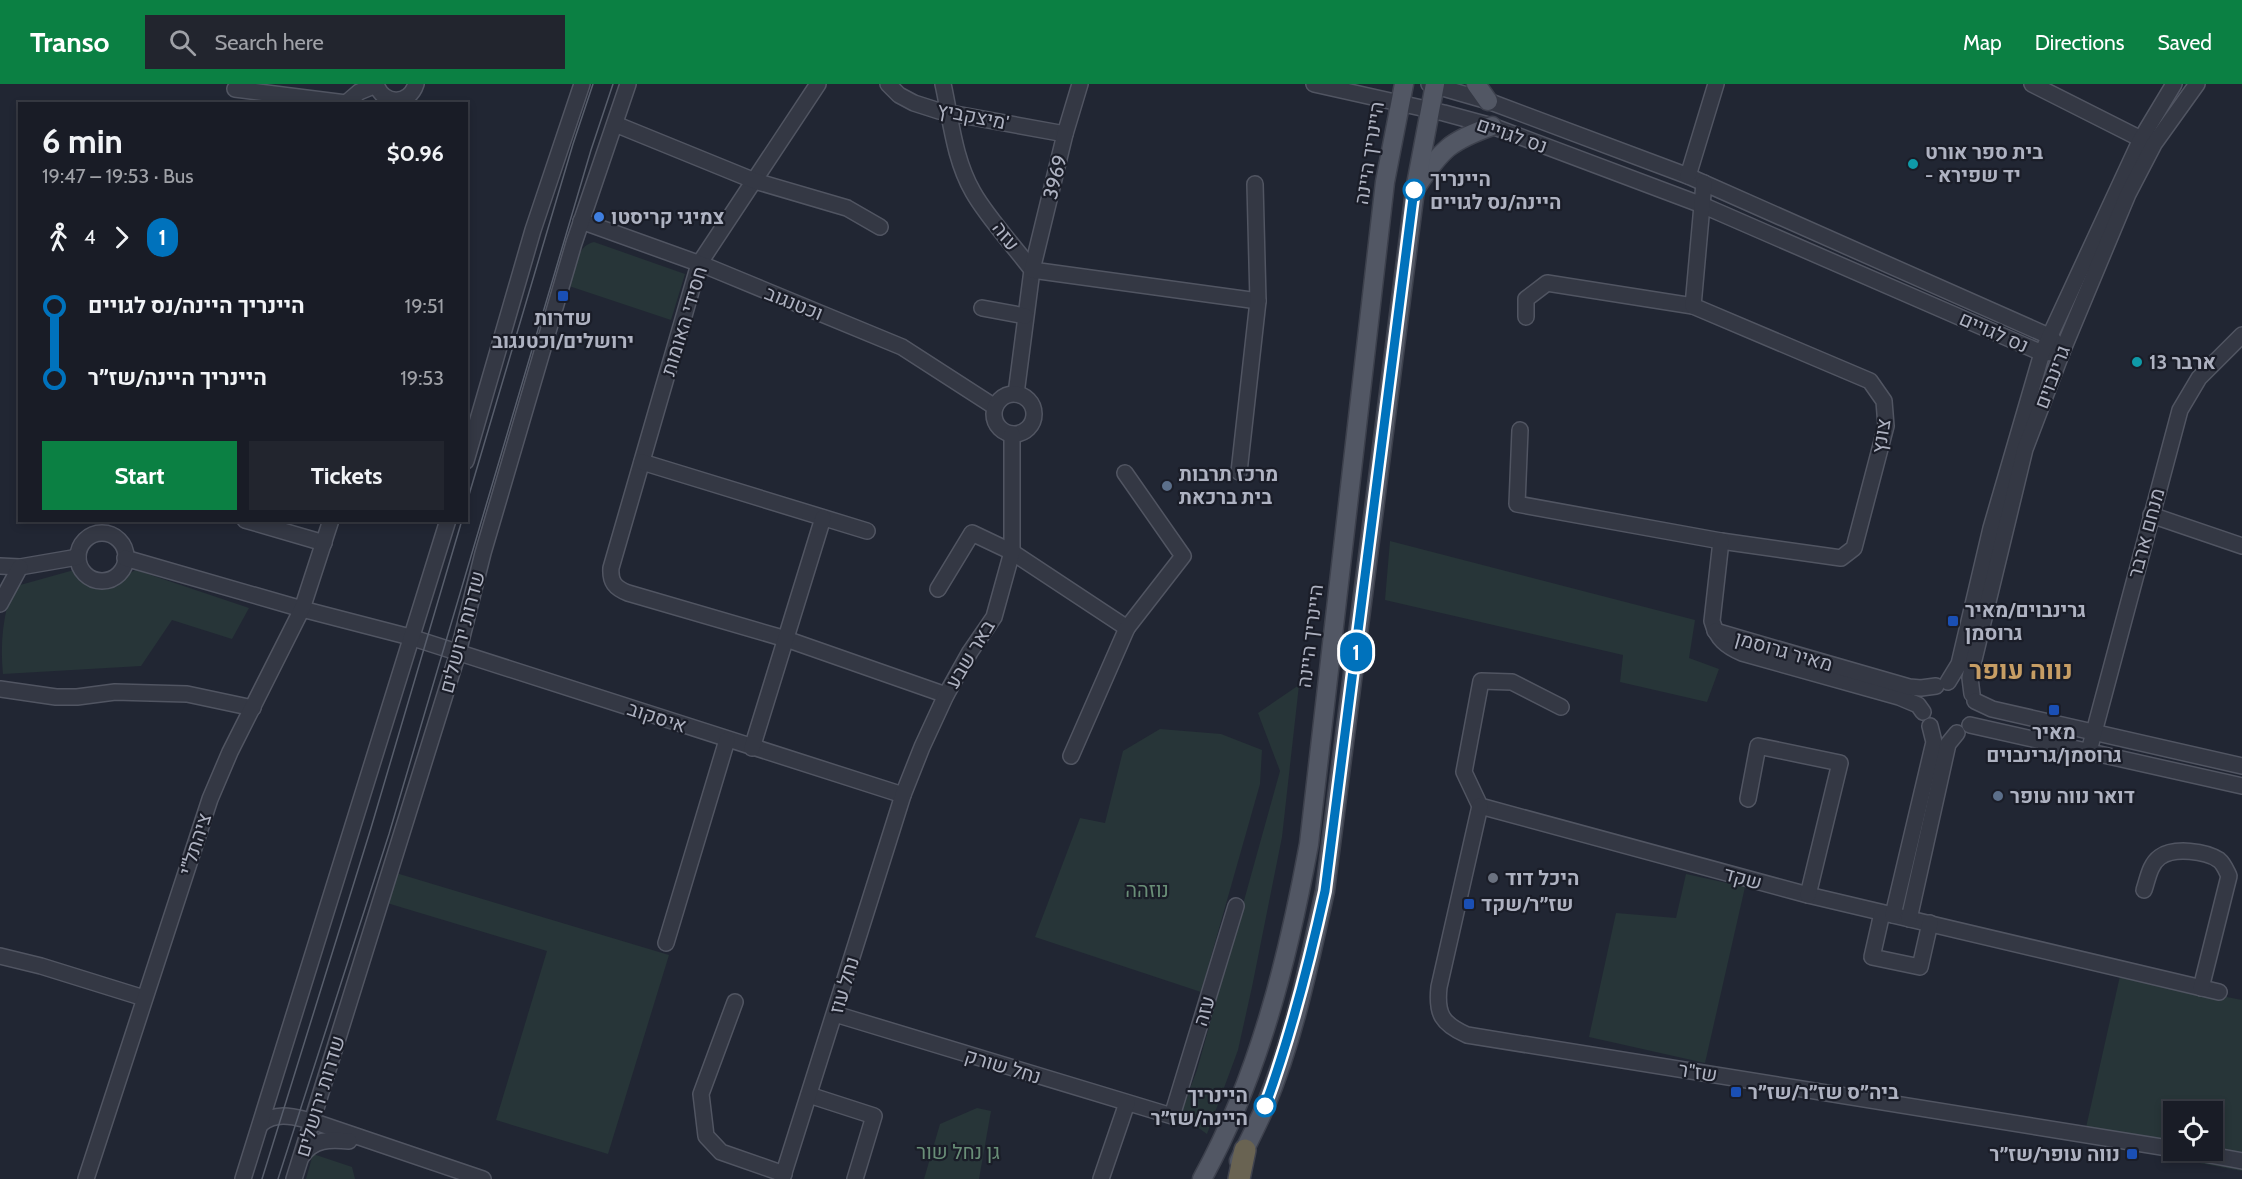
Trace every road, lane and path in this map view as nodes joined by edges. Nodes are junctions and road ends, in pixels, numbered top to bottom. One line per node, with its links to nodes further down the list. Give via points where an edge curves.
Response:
1 (582, 84): 55 (street, via 533,230)
2 (628, 84): 24 (street, שדרות ירושלים)
3 (818, 84): 29 (street, חסידי האומות)
4 (888, 84): 23 (street, מיצקביץ', via 914,103)
5 (1080, 84): 26 (street, 3969)
6 (1314, 84): 21 (street, נס לגויים)
7 (1404, 84): 21 (main road, היינריך היינה)
8 (1433, 84): 18 (street, נס לגויים); 22 (main road)
9 (1476, 84): 18 (main road)
10 (1716, 84): 28 (street)
11 (2032, 84): 27 (street)
12 (2174, 84): 27 (street, גרינבוים)
13 (2197, 84): 48 (street, גרינבוים, via 2154,144 2128,194)
14 (376, 85): 17 (street, via 388,99 400,100); 20 (street)
15 (944, 85): 23 (street, עזה)
16 (235, 89): 19 (street)
17 (415, 94)
18 (1488, 101): 28 (street, נס לגויים)
19 (338, 102)
20 (347, 102)
21 (1400, 103): 22 (street, נס לגויים); 132 (main road, היינריך היינה, via 1385,182 1307,854 1296,915 1239,1101)
22 (1429, 109): 25 (street, נס לגויים); 32 (main road)
23 (948, 113): 26 (street, מיצקביץ'); 37 (street, עזה, via 973,192)
24 (615, 124): 29 (street); 34 (street, שדרות ירושלים)
25 (1492, 126): 32 (main road, via 1464,136 1448,147); 33 (street, נס לגויים)
26 (1065, 134): 37 (street, 3969)
27 (2141, 138): 42 (street, גרינבוים)
28 (1688, 176): 30 (street, נס לגויים)
29 (755, 182): 35 (street, via 847,208); 36 (street, חסידי האומות)
30 (1704, 183): 33 (street); 44 (street, נס לגויים)
31 (1255, 184): 38 (street)
32 (1414, 190): 121 (main road, via 1325,891 1285,1050)
33 (1702, 205): 39 (street); 47 (street, נס לגויים)
34 (581, 221): 36 (street, וכטנגוב); 81 (street, שדרות ירושלים, via 498,500)
35 (880, 226)
36 (699, 264): 52 (street, וכטנגוב, via 902,347); 56 (street, חסידי האומות)
37 (1032, 270): 38 (street); 41 (street, עזה)
38 (1258, 301): 57 (street)
39 (1693, 306): 43 (street, צונץ, via 1547,283 1526,299); 66 (street, צונץ, via 1870,381 1884,401 1887,426 1854,548 1841,558)
40 (982, 308): 41 (street)
41 (1025, 316): 51 (street, עזה)
42 (2060, 316): 44 (street); 46 (street, גרינבוים)
43 (1526, 317)
44 (2028, 328): 46 (street, נס לגויים)
45 (2242, 334): 59 (street, מנחם ארבר, via 2199,378 2180,410)
46 (2051, 337): 48 (street, נס לגויים); 49 (street, גרינבוים)
47 (2025, 346): 49 (street, נס לגויים); 50 (street)
48 (2062, 352): 49 (street, נס לגויים); 85 (street, גרינבוים, via 2025,449 1972,668)
49 (2043, 353): 50 (street, גרינבוים)
50 (2032, 387): 82 (street, גרינבוים, via 1991,528 1959,664)
51 (1016, 394): 52 (street, via 1004,397); 54 (street, via 1028,399 1034,417 1029,428)
52 (995, 407): 54 (street, via 997,425)
53 (1520, 430): 66 (street, צונץ, via 1517,504)
54 (1012, 434): 69 (street, באר שבע)
55 (468, 454)
56 (642, 462): 60 (street); 80 (street, חסידי האומות, via 611,568 613,583 627,593)
57 (1239, 472)
58 (1125, 473): 77 (street, via 1183,556)
59 (2151, 515): 68 (street); 91 (street, מנחם ארבר)
60 (823, 518): 65 (street); 80 (street)
61 (253, 522): 67 (street)
62 (330, 522): 67 (street, ציהתל"י)
63 (447, 522): 79 (street)
64 (105, 527): 70 (street, via 88,538); 71 (street)
65 (867, 531)
66 (1721, 541): 78 (street, via 1712,621)
67 (324, 543): 76 (street, ציהתל"י)
68 (2242, 546)
69 (1012, 552): 74 (street, via 972,534); 77 (street); 84 (street, באר שבע, via 994,617)
70 (78, 557): 71 (street, via 89,578 105,581 119,573); 73 (street)
71 (125, 558): 76 (street, איסקוב)
72 (0, 566): 73 (street)
73 (20, 567): 75 (street)
74 (938, 589)
75 (0, 604)
76 (302, 609): 79 (street, איסקוב); 87 (street, ציהתל"י)
77 (1127, 628): 95 (street)
78 (1715, 631): 82 (street, מאיר גרוסמן, via 1909,687); 88 (street, מאיר גרוסמן, via 1726,645 1743,653 1899,697 1918,705)
79 (410, 637): 81 (street, איסקוב); 118 (street)
80 (786, 639): 84 (street); 93 (street)
81 (458, 653): 92 (street, איסקוב); 117 (street, שדרות ירושלים)
82 (1942, 684): 85 (street, via 1961,685); 88 (street, via 1926,696)
83 (0, 689): 87 (street, via 56,697 115,692 187,694)
84 (946, 695): 98 (street, באר שבע)
85 (1973, 698): 90 (street, via 1976,710); 91 (street, via 1992,709)
86 (1561, 707): 100 (street, via 1512,682 1481,681 1464,772)
87 (253, 708): 111 (street, ציהתל"י, via 210,799)
88 (1923, 712): 89 (street)
89 (1930, 726): 90 (street, via 1943,734); 104 (street, via 1934,742)
90 (1964, 729): 94 (street); 105 (street, via 1948,744)
91 (2095, 732): 94 (street, מנחם ארבר); 96 (street)
92 (727, 740): 93 (street, איסקוב); 107 (street)
93 (752, 748): 98 (street, איסקוב)
94 (2089, 751): 97 (street)
95 (1071, 756)
96 (2242, 766)
97 (2242, 786)
98 (903, 795): 113 (street, נחל עוז)
99 (1748, 799): 102 (street, via 1758,746 1840,764)
100 (1480, 806): 102 (street, שקד); 120 (street, שז"ר, via 1439,987 1437,1005 1446,1023 1454,1029 1467,1035)
101 (2144, 890): 109 (street, via 2154,863 2175,850 2218,859 2225,867 2229,876)
102 (1808, 896): 104 (street, שקד)
103 (1236, 906): 116 (street, עזה)
104 (1887, 914): 105 (street, שקד); 106 (street, via 1872,957 1920,967)
105 (1909, 919): 106 (street, שקד)
106 (1930, 923): 109 (street, שקד)
107 (666, 943)
108 (0, 956): 111 (street)
109 (2201, 988): 110 (street, שקד)
110 (2219, 992)
111 (144, 998): 126 (street, ציהתל"י)
112 (735, 1002): 125 (street, נחל עוז, via 701,1094 706,1136 721,1152)
113 (835, 1014): 114 (street, נחל עוז); 115 (street, נחל שורק)
114 (809, 1095): 125 (street, נחל עוז); 130 (street, via 874,1116)
115 (1127, 1103): 116 (street, נחל שורק); 131 (street)
116 (1172, 1116)
117 (312, 1121): 118 (street, via 283,1115); 119 (street); 124 (street, שדרות ירושלים)
118 (261, 1124): 127 (street)
119 (370, 1143): 124 (street, via 321,1141 309,1146); 129 (street)
120 (2163, 1147)
121 (1245, 1150): 133 (main road); 134 (highway)
122 (2223, 1157): 123 (street)
123 (2242, 1161)
124 (299, 1163): 128 (street, שדרות ירושלים)
125 (783, 1176)
126 (86, 1179)
127 (243, 1179)
128 (294, 1179)
129 (483, 1179)
130 (855, 1179)
131 (1101, 1179)
132 (1202, 1179)
133 (1231, 1179)
134 (1239, 1179)

